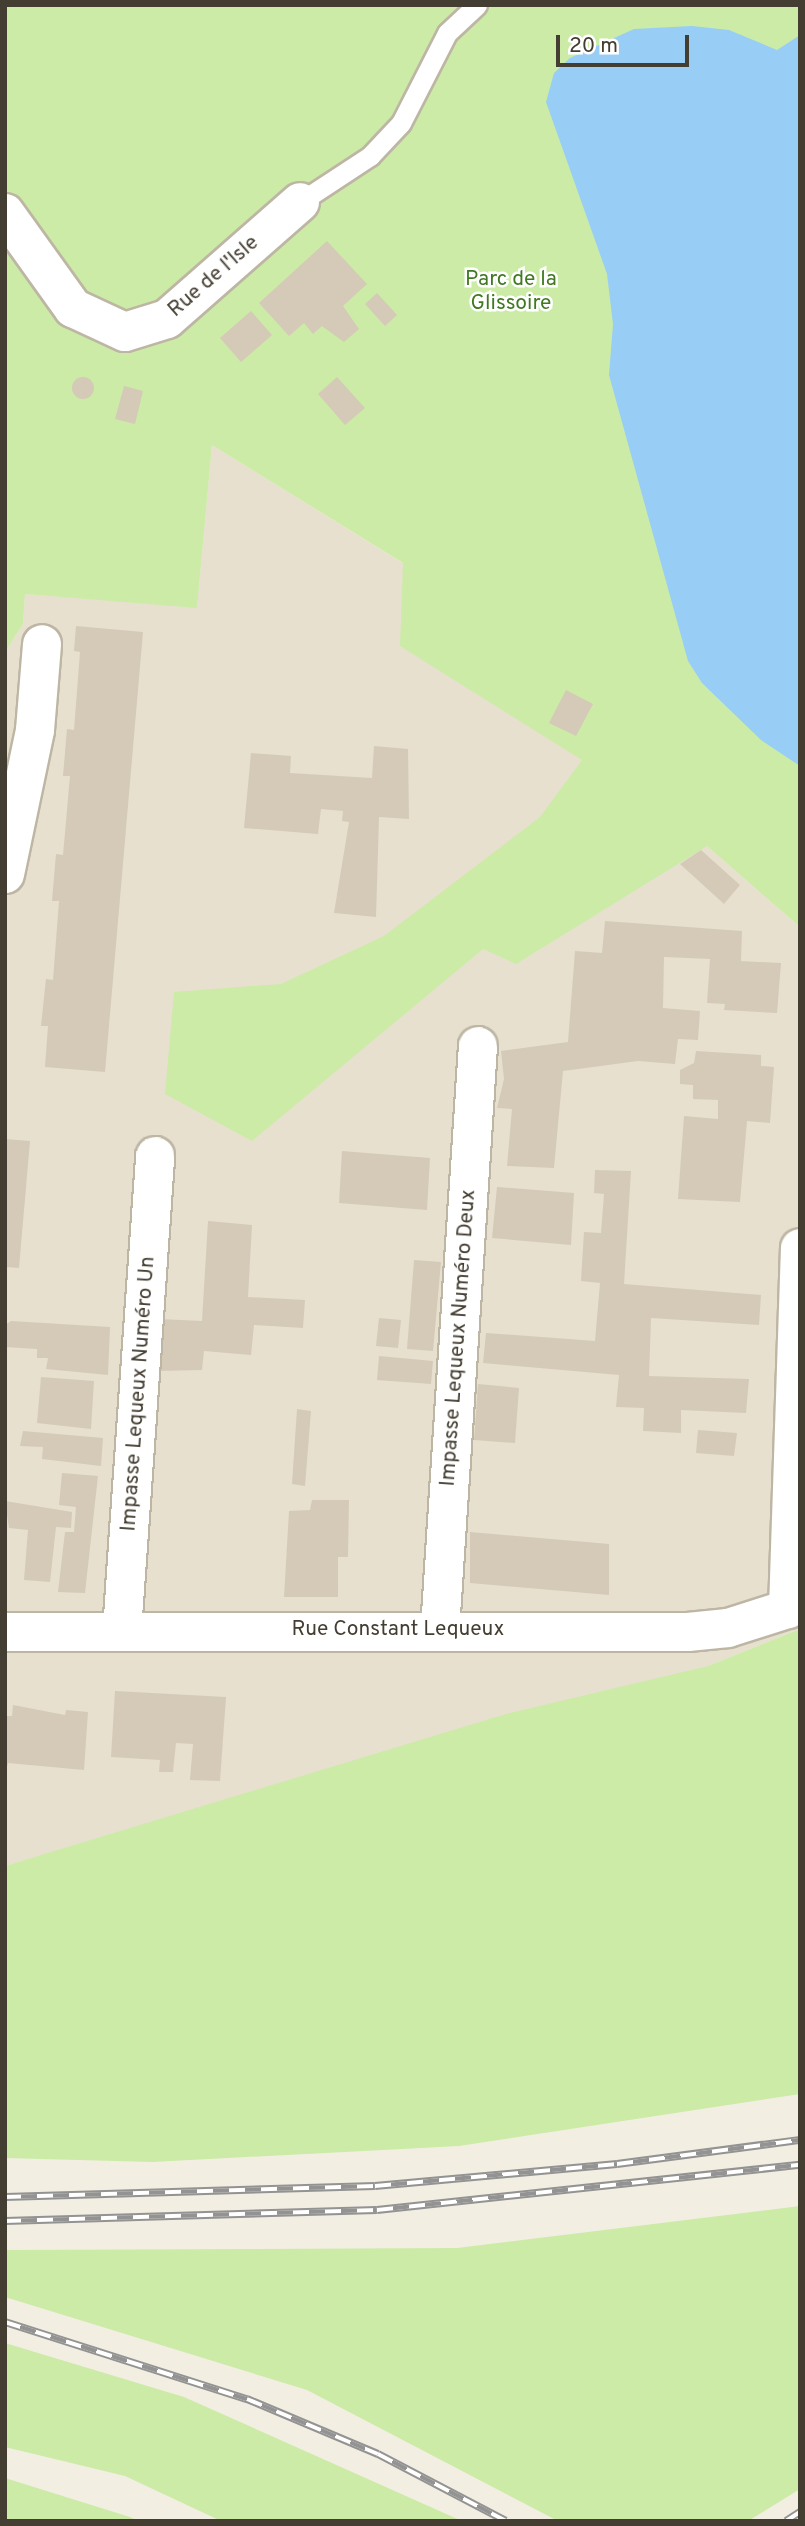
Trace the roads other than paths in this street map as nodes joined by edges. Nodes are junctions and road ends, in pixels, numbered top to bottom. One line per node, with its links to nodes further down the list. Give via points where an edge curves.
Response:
1 (477, 5): 2 (lane, via 447,33 401,124 370,156)
2 (300, 202): 3 (street, Rue de l'Isle, via 167,319 125,332 73,308)
3 (5, 213)
4 (42, 644): 5 (street, via 35,730)
5 (5, 874)
6 (478, 1046): 9 (street, Impasse Lequeux Numéro Deux)
7 (155, 1156): 10 (street, Impasse Lequeux Numéro Un)
8 (800, 1248): 9 (street, Rue Constant Lequeux, via 788,1609 728,1628 688,1632)
9 (440, 1630): 10 (street, Rue Constant Lequeux)
10 (122, 1631): 11 (street, Rue Constant Lequeux)
11 (5, 1632)

